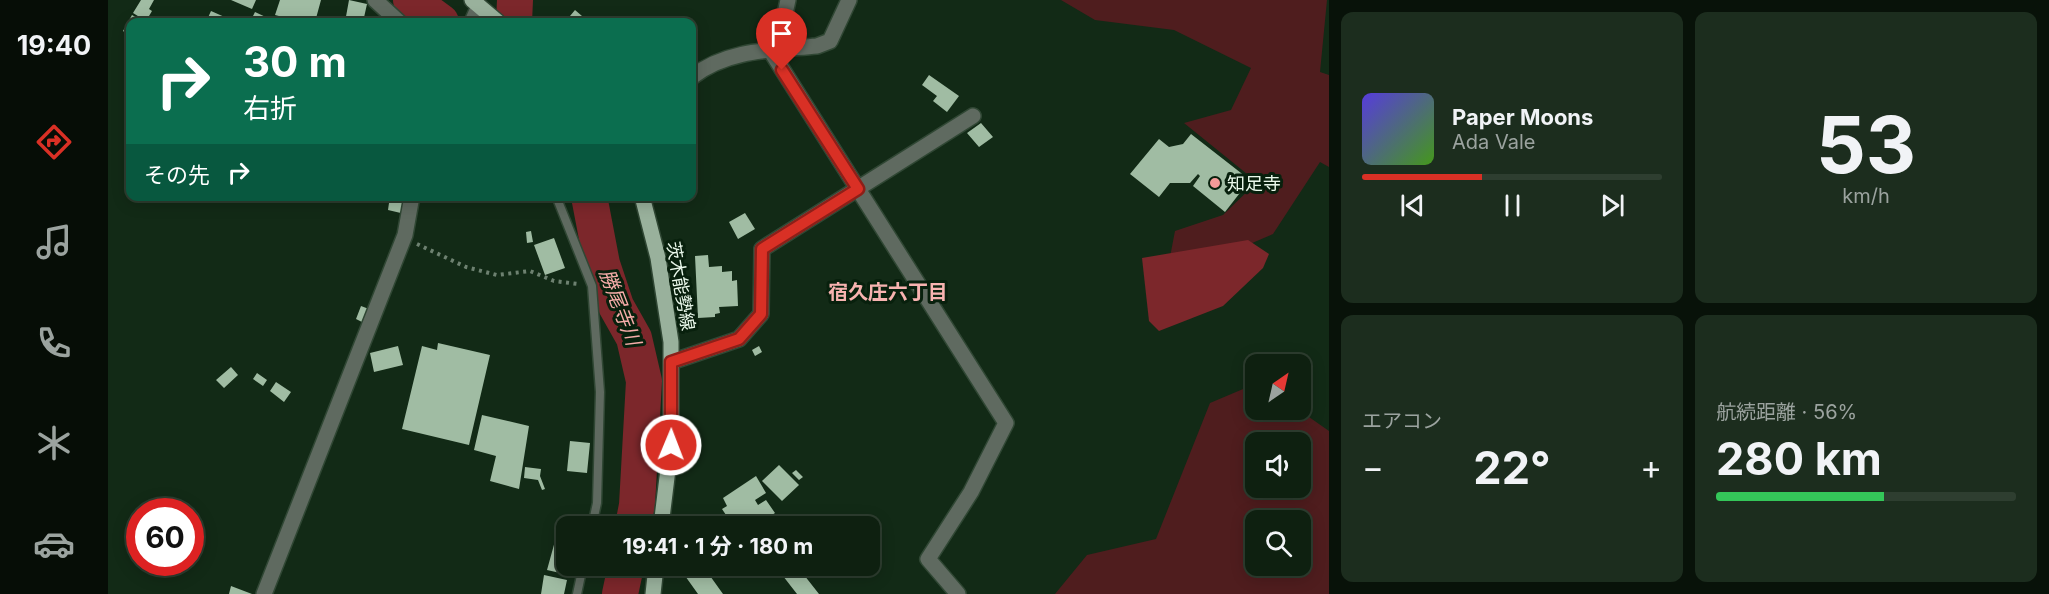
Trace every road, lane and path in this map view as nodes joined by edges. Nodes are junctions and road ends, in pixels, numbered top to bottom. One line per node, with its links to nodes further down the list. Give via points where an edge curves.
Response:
1 (375, 0): 5 (street)
2 (788, 0): 7 (street)
3 (849, 0): 7 (street, via 830,41 818,46)
4 (475, 11): 6 (main road)
5 (395, 18)
6 (490, 18)
7 (773, 50): 8 (street, via 731,56); 10 (street)
8 (696, 74)
9 (973, 116): 10 (street)
10 (858, 189): 16 (street, via 762,249 761,314 739,339); 24 (street, via 1006,423 970,492 928,559)
11 (411, 201): 14 (street)
12 (558, 201): 15 (lane)
13 (643, 201): 16 (main road, 茨木能勢線, via 658,258)
14 (405, 235): 15 (path, via 466,267 497,275 530,271 554,281); 21 (street)
15 (592, 286): 17 (lane, via 600,392)
16 (671, 362): 18 (main road, 茨木能勢線, via 671,445)
17 (594, 516)
18 (662, 516)
19 (581, 576): 22 (lane)
20 (655, 576): 23 (main road)
21 (264, 594)
22 (577, 594)
23 (653, 594)
24 (958, 594)

